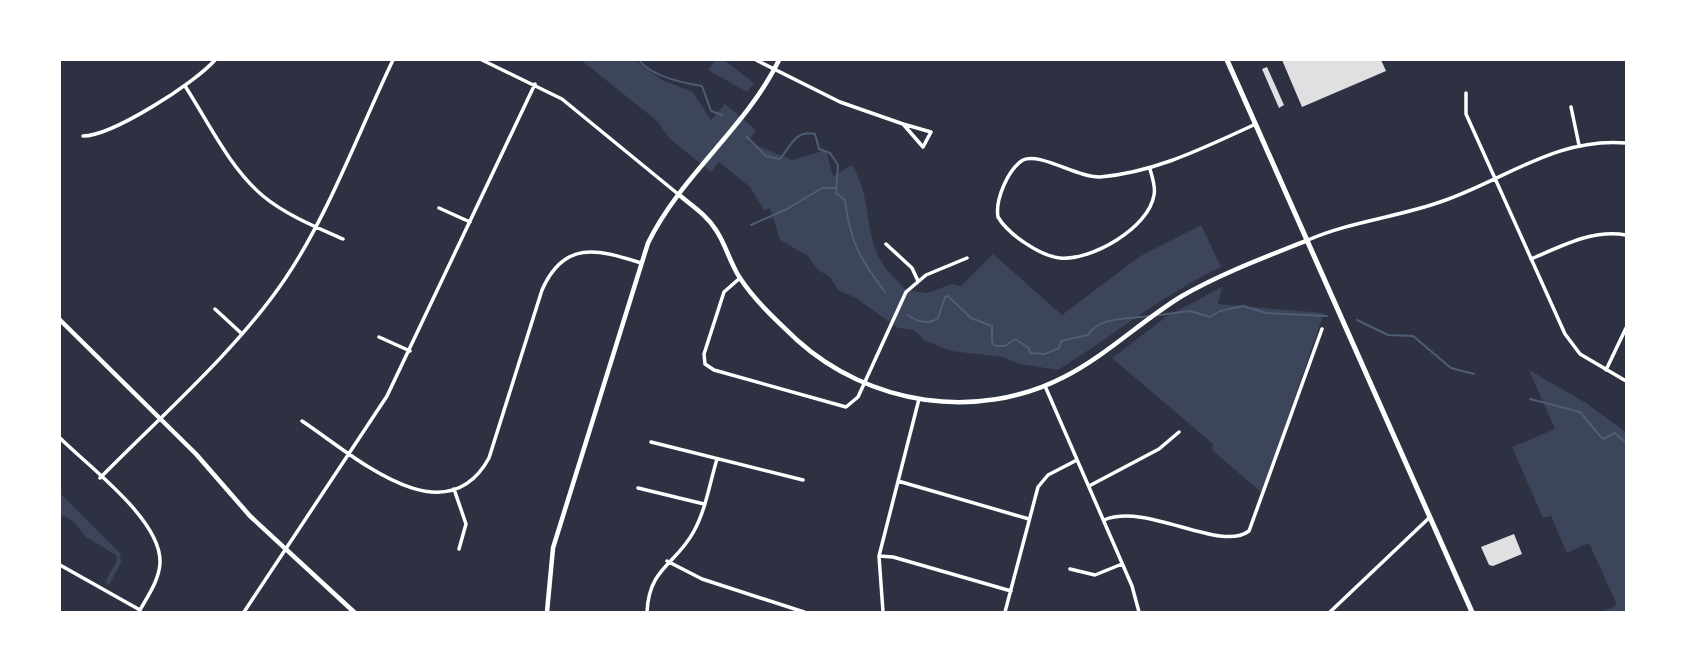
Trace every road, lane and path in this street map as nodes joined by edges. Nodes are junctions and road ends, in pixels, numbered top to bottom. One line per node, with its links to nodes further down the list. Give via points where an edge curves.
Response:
1 (215, 60): 9 (street)
2 (393, 60): 22 (street)
3 (482, 60): 8 (street)
4 (756, 60): 7 (street)
5 (779, 60): 7 (street)
6 (1227, 60): 13 (main road)
7 (774, 69): 12 (street, via 841,102); 19 (street)
8 (535, 84): 19 (street, via 573,108); 21 (street)
9 (186, 86): 14 (street, via 102,134); 22 (street, via 253,187)
10 (1466, 93): 18 (street, via 1466,114)
11 (1571, 107): 16 (street)
12 (903, 124): 12 (street, via 910,132 923,147 931,132)
13 (1256, 124): 17 (street); 25 (main road)
14 (83, 136)
15 (1626, 143): 16 (street)
16 (1579, 145): 18 (street)
17 (1150, 169): 17 (street, via 1088,176 1038,159 1024,160 1001,193 999,217 1042,252 1061,258 1082,255 1120,239 1150,208 1154,190)
18 (1495, 178): 25 (street, via 1443,201 1336,228); 28 (street)
19 (678, 194): 29 (street, via 656,226); 30 (street, via 716,231)
20 (439, 208): 21 (street)
21 (470, 222): 38 (street)
22 (315, 226): 24 (street); 36 (street, via 285,279)
23 (1626, 235): 28 (street, via 1583,237)
24 (343, 239)
25 (1308, 240): 42 (street, via 1184,296 1082,367); 59 (main road)
26 (886, 244): 31 (street, via 912,268)
27 (967, 258): 31 (street)
28 (1531, 260): 39 (street, via 1572,345)
29 (640, 263): 57 (street, via 600,251 582,252 551,273 489,458 475,477); 73 (street, via 553,548)
30 (740, 278): 41 (street, via 806,347); 41 (street, via 724,292 704,354 708,368 842,407 855,401)
31 (918, 281): 41 (street, via 897,307)
32 (215, 309): 36 (street)
33 (60, 320): 44 (street)
34 (1626, 328): 39 (street)
35 (1322, 329): 61 (street, via 1249,531 1233,538 1137,515 1117,514)
36 (241, 334): 44 (street)
37 (379, 337): 38 (street)
38 (410, 351): 49 (street)
39 (1606, 370): 40 (street)
40 (1626, 381)
41 (864, 383): 43 (street)
42 (1045, 386): 43 (street, via 979,401); 51 (street)
43 (919, 399): 54 (street)
44 (159, 418): 52 (street); 62 (street)
45 (302, 421): 49 (street)
46 (1179, 432): 55 (street, via 1159,449)
47 (60, 438): 52 (street)
48 (651, 442): 50 (street)
49 (351, 453): 57 (street, via 408,489 433,493); 62 (street)
50 (717, 458): 53 (street); 58 (street)
51 (1077, 460): 55 (street); 60 (street, via 1042,480)
52 (100, 478): 70 (street, via 148,526 157,542 159,571)
53 (803, 480)
54 (898, 481): 60 (street); 64 (street)
55 (1088, 486): 61 (street)
56 (638, 488): 58 (street)
57 (454, 489): 63 (street, via 466,524)
58 (704, 504): 65 (street, via 691,537)
59 (1430, 517): 79 (street); 80 (main road)
60 (1029, 519): 69 (street)
61 (1104, 520): 66 (street)
62 (286, 549): 71 (street); 72 (street)
63 (460, 549)
64 (879, 556): 69 (street); 76 (street)
65 (667, 561): 74 (street, via 652,584); 75 (street, via 702,579)
66 (1122, 564): 68 (street, via 1095,575); 78 (street)
67 (60, 565): 70 (street)
68 (1070, 569)
69 (1011, 591): 77 (street)
70 (139, 611)
71 (244, 612)
72 (354, 612)
73 (547, 612)
74 (647, 612)
75 (804, 612)
76 (883, 612)
77 (1005, 612)
78 (1139, 612)
79 (1330, 612)
80 (1472, 612)

